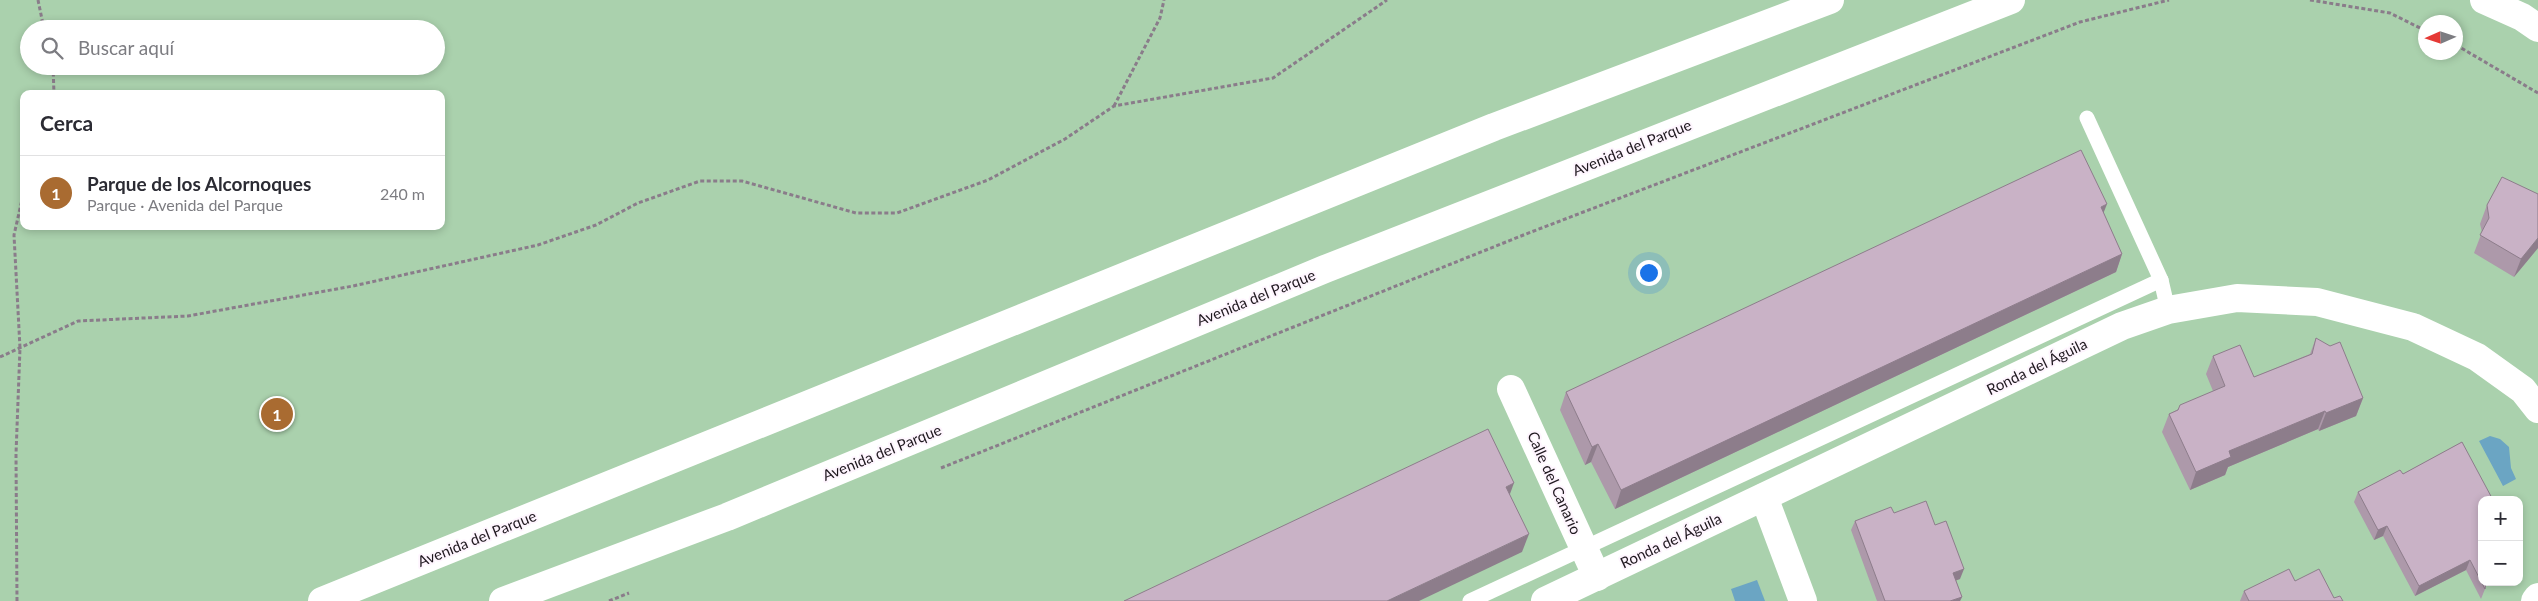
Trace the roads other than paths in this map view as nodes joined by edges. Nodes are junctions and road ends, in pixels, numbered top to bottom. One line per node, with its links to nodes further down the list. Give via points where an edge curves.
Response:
1 (1830, 0): 14 (street, Avenida del Parque, via 1494,127)
2 (2011, 0): 15 (street, Avenida del Parque, via 1335,266 727,517)
3 (2484, 0): 4 (street)
4 (2538, 28)
5 (2087, 118): 6 (lane)
6 (2161, 280): 7 (lane); 11 (lane)
7 (2168, 310): 9 (street, Ronda del Águila, via 2237,298 2317,302 2413,326 2477,357 2523,390); 10 (street, Ronda del Águila, via 2122,326)
8 (1511, 389): 11 (street, Calle del Canario)
9 (2538, 409)
10 (1764, 498): 12 (street, Ronda del Águila); 18 (street)
11 (1584, 548): 12 (street, Calle del Canario); 16 (lane)
12 (1583, 588): 17 (street, Ronda del Águila)
13 (2538, 596): 19 (street)
14 (322, 601)
15 (503, 601)
16 (1470, 601)
17 (1545, 601)
18 (1803, 601)
19 (2535, 601)

